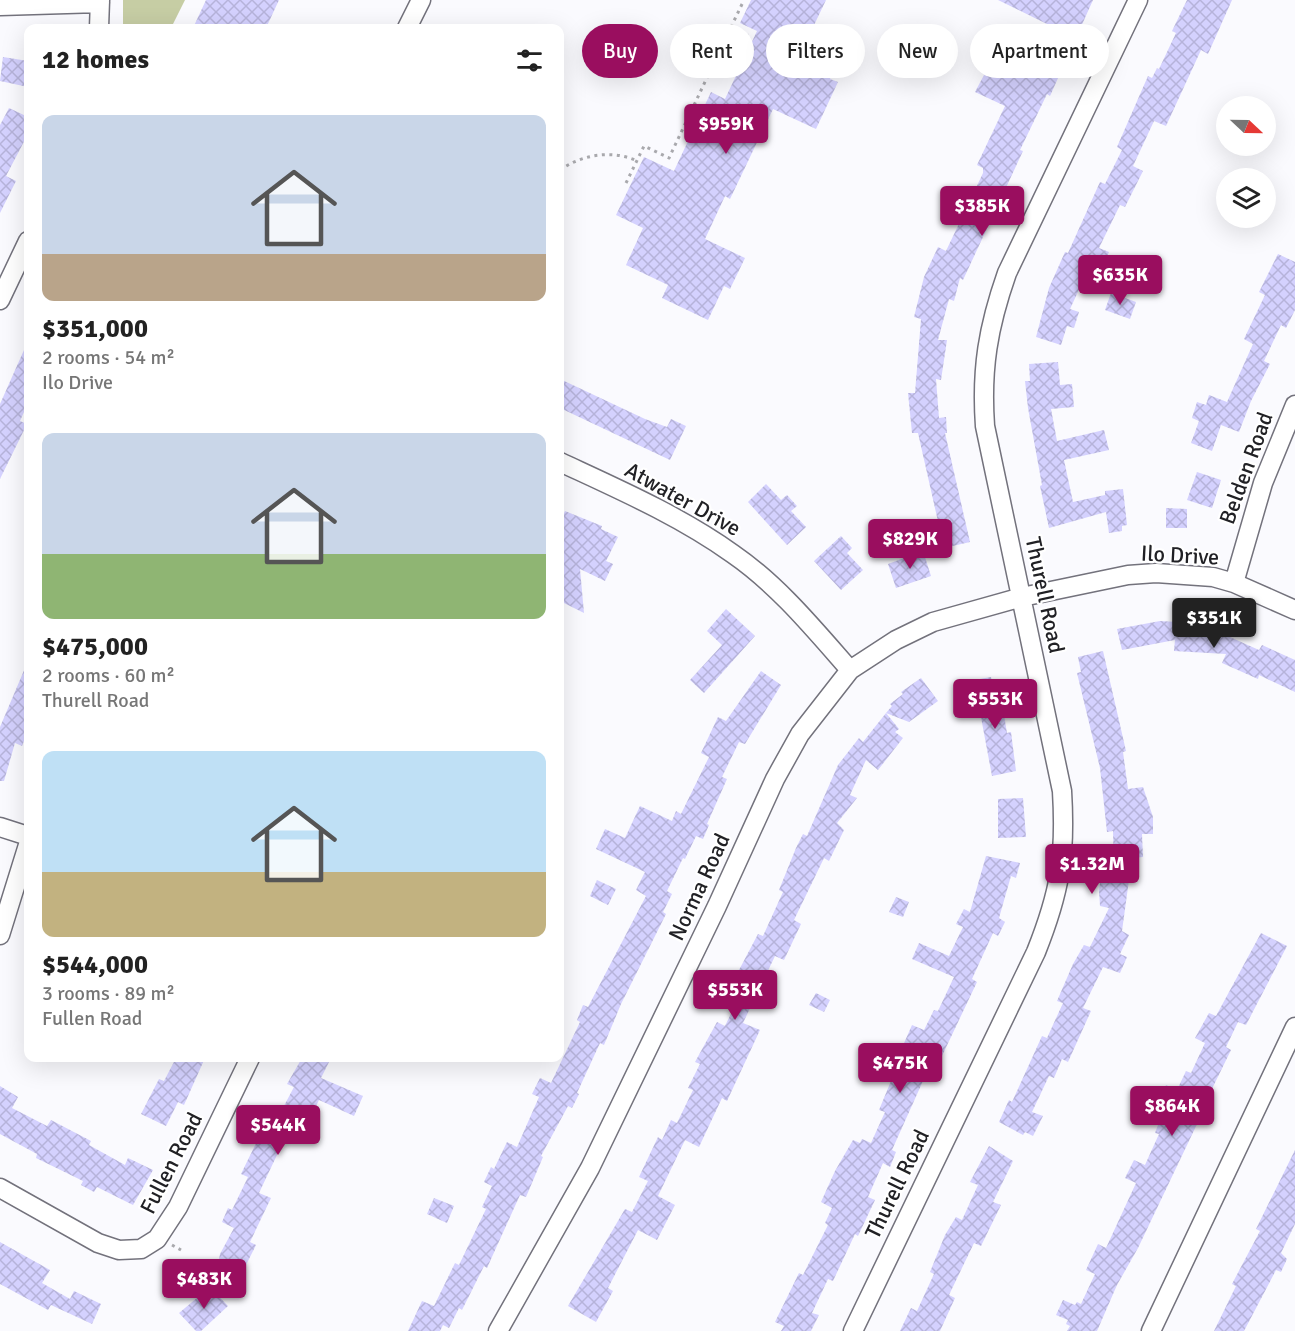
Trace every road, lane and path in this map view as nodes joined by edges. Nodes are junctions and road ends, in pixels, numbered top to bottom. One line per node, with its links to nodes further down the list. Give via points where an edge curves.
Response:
1 (421, 0): 7 (street)
2 (744, 0): 8 (path)
3 (1138, 0): 18 (street, Thurell Road, via 1007,273 985,348 985,426)
4 (100, 1): 5 (street); 6 (street)
5 (0, 6)
6 (99, 24)
7 (409, 24)
8 (732, 24)
9 (707, 78): 10 (path, via 669,158 644,146)
10 (637, 161): 11 (path, via 620,156 590,156); 12 (path)
11 (564, 167)
12 (626, 183)
13 (24, 249): 14 (street)
14 (2, 292)
15 (1295, 405): 17 (street, Belden Road, via 1263,483)
16 (564, 464): 20 (street, Atwater Drive, via 679,521 734,554 797,610)
17 (1234, 583): 18 (street, Ilo Drive, via 1156,573); 19 (street, Ilo Drive)
18 (1022, 597): 20 (street, Norma Road, via 933,622); 29 (street, Thurell Road, via 1062,791 1062,874 1036,952)
19 (1295, 610)
20 (850, 670): 28 (street, Norma Road, via 800,734 775,779 590,1168)
21 (0, 827): 22 (street)
22 (24, 835)
23 (24, 858): 24 (street)
24 (0, 935)
25 (1295, 1027): 30 (street)
26 (248, 1062): 27 (street, Fullen Road, via 178,1207 157,1239 141,1249 119,1250 99,1243)
27 (0, 1188)
28 (498, 1331)
29 (853, 1331)
30 (1151, 1331)

